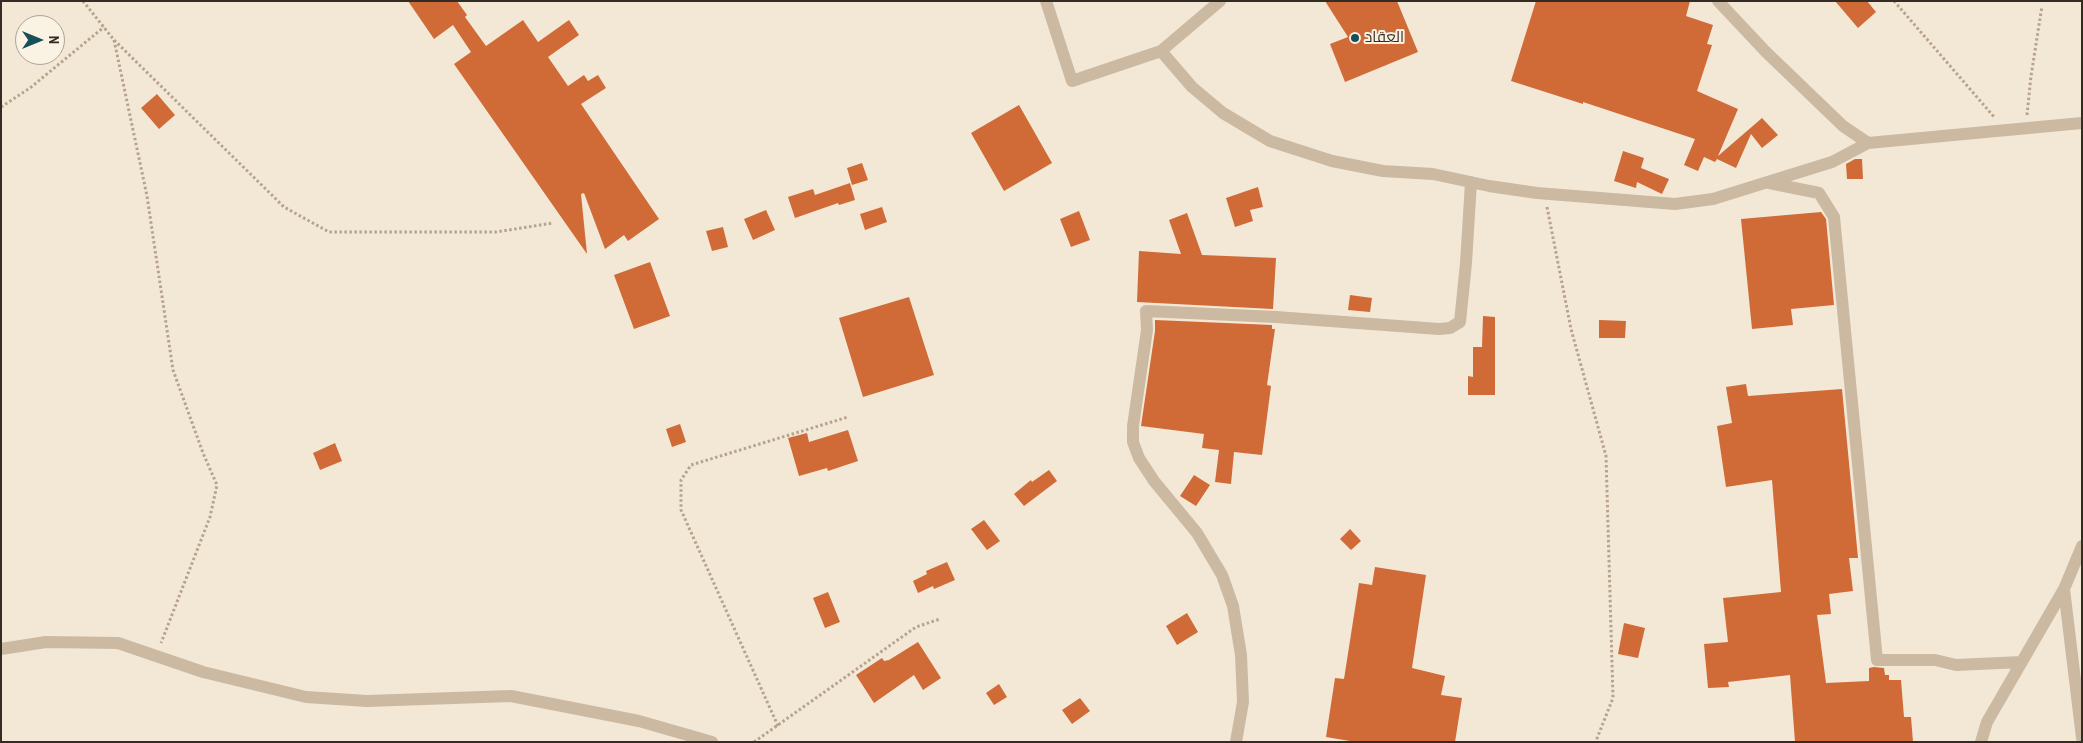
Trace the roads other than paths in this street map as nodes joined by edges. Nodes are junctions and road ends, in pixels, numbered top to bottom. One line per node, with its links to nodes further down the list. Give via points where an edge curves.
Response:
1 (1046, 1): 4 (street, via 1072,80)
2 (1220, 1): 4 (street)
3 (1718, 1): 6 (street, via 1843,126)
4 (1161, 51): 7 (street, via 1192,87 1222,113 1270,141 1332,161)
5 (2082, 123): 6 (street)
6 (1868, 143): 8 (street, via 1832,162)
7 (1471, 182): 8 (street, via 1544,193 1675,204 1713,199); 15 (street, via 1460,322 1450,328 1439,330 1146,311 1147,330 1133,442 1154,481 1197,533 1222,574 1233,606 1241,655 1243,702)
8 (1767, 182): 12 (street, via 1819,193 1834,217 1877,660 1935,660 1956,665)
9 (2082, 546): 10 (street)
10 (2064, 589): 12 (street); 13 (street)
11 (1, 649): 14 (street, via 46,642 118,643 203,672 306,697 367,701 511,696 639,721)
12 (2022, 662): 16 (street, via 1986,722)
13 (2082, 738)
14 (712, 742)
15 (1236, 742)
16 (1981, 742)

